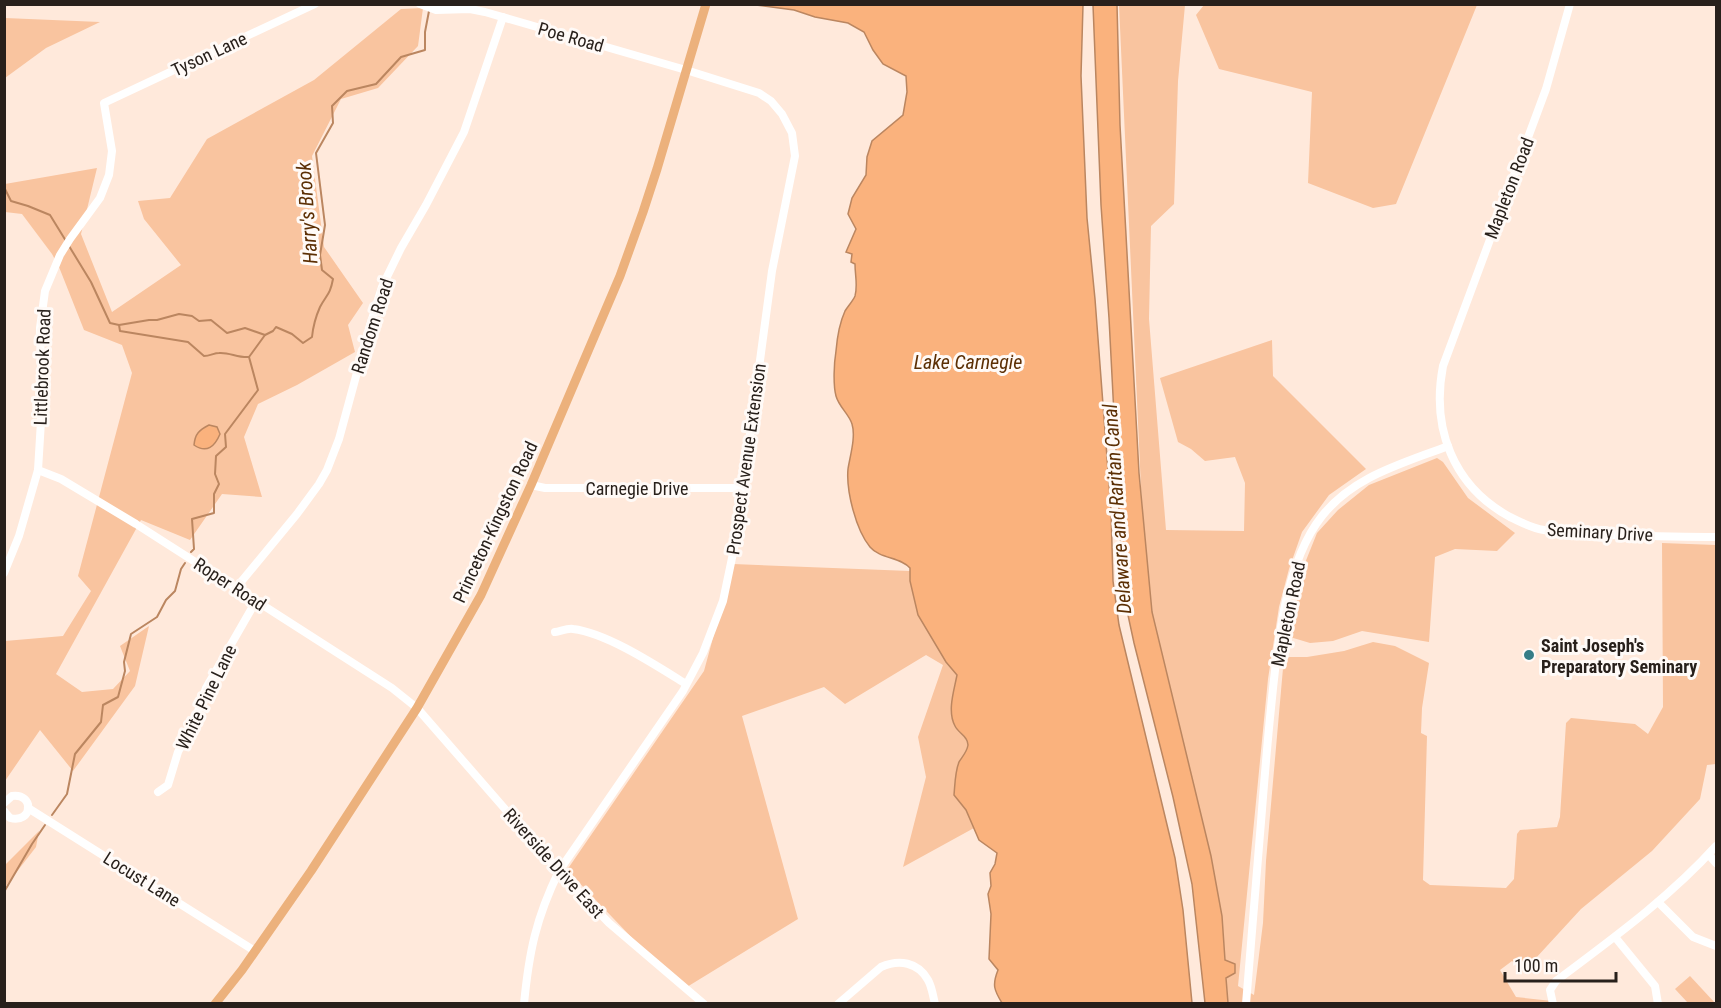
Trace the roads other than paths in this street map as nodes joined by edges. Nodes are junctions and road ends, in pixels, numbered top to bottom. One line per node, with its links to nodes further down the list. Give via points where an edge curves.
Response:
1 (315, 4): 7 (street, Tyson Lane)
2 (706, 4): 6 (main road, Princeton-Kingston Road)
3 (1570, 4): 8 (street, Mapleton Road, via 1546,89 1443,366 1439,397)
4 (423, 5): 5 (street, Poe Road, via 436,10 470,9)
5 (503, 17): 6 (street, Poe Road); 14 (street, Random Road, via 464,132 382,287 327,470 297,514)
6 (686, 70): 10 (main road, Princeton-Kingston Road, via 620,276); 11 (street, Prospect Avenue Extension, via 767,98 782,114 794,144 795,156 772,271)
7 (104, 103): 9 (street, Littlebrook Road, via 112,151 110,175 100,198 64,248 51,274 42,309)
8 (1448, 446): 12 (street, Seminary Drive, via 1471,488 1496,509 1527,526 1569,533); 36 (street, Mapleton Road, via 1387,469 1354,487 1322,516 1297,562 1274,684)
9 (38, 470): 13 (street, Littlebrook Road); 14 (street, Roper Road, via 62,479)
10 (531, 485): 11 (street, Carnegie Drive); 18 (main road, Princeton-Kingston Road, via 481,595)
11 (743, 488): 17 (street, Prospect Avenue Extension, via 723,602)
12 (1716, 537)
13 (4, 573)
14 (236, 588): 15 (street, Roper Road)
15 (256, 601): 18 (street, Roper Road); 19 (street, White Pine Lane, via 206,688 168,785)
16 (555, 632): 17 (street, via 572,628 601,636)
17 (687, 684): 26 (street, Prospect Avenue Extension)
18 (417, 708): 26 (street, Riverside Drive East); 30 (main road, Princeton-Kingston Road)
19 (158, 792)
20 (4, 803): 21 (street, Locust Lane, via 20,795)
21 (28, 808): 22 (street, via 18,819 10,818); 30 (street, Locust Lane)
22 (4, 811)
23 (1716, 846): 24 (street)
24 (1709, 855): 25 (street); 27 (street)
25 (1716, 863)
26 (559, 870): 32 (street, Prospect Avenue Extension, via 537,925); 33 (street, Riverside Drive East, via 609,923)
27 (1658, 902): 28 (street); 29 (street, via 1693,937)
28 (1615, 937): 37 (street, via 1556,981 1550,990); 38 (street, via 1655,986)
29 (1716, 946)
30 (255, 951): 31 (main road, Princeton-Kingston Road)
31 (215, 1004)
32 (524, 1004)
33 (704, 1004)
34 (838, 1004): 35 (street, via 881,967 902,962 924,973)
35 (935, 1004)
36 (1246, 1004)
37 (1553, 1004)
38 (1658, 1004)

